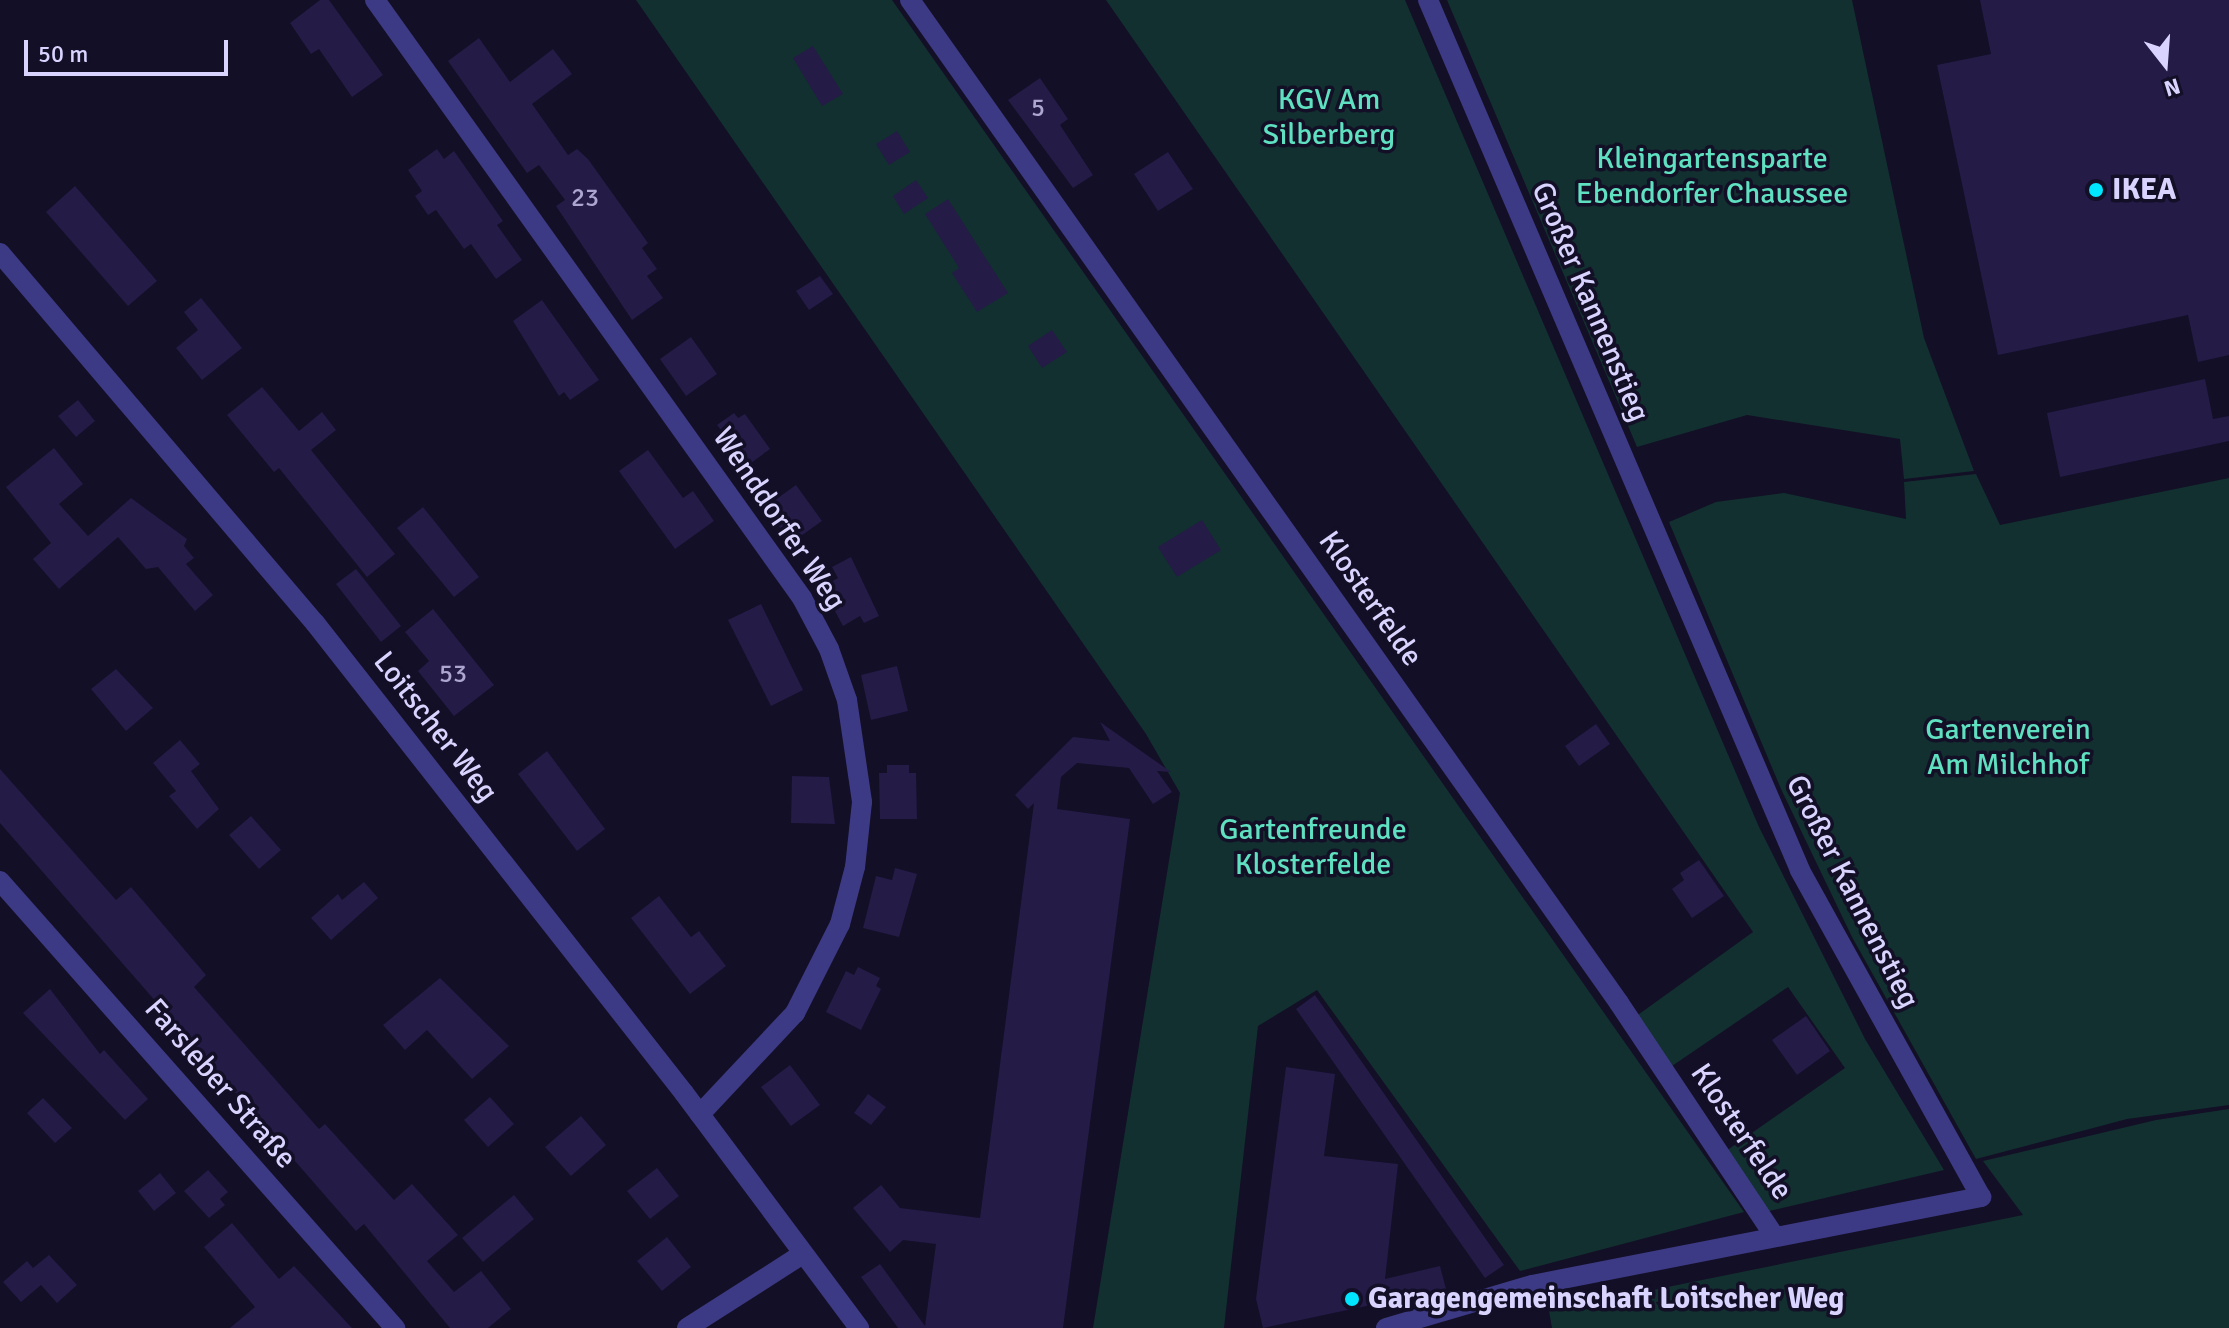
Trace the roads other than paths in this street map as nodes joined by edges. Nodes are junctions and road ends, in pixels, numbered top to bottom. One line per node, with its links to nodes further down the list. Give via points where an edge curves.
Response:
1 (375, 0): 6 (street, Wenddorfer Weg, via 802,598 829,649 847,700 862,802 855,867 840,924 795,1013)
2 (910, 0): 7 (street, Klosterfelde, via 1619,1003)
3 (1428, 0): 7 (street, Großer Kannenstieg, via 1800,870 1981,1197)
4 (0, 253): 6 (street, Loitscher Weg, via 315,623)
5 (0, 881): 9 (street, Farsleber Straße)
6 (700, 1114): 8 (street, Loitscher Weg)
7 (1775, 1237): 12 (street, Großer Kannenstieg, via 1532,1285)
8 (801, 1255): 10 (street); 11 (street, Loitscher Weg)
9 (395, 1328)
10 (687, 1328)
11 (859, 1328)
12 (1386, 1328)

